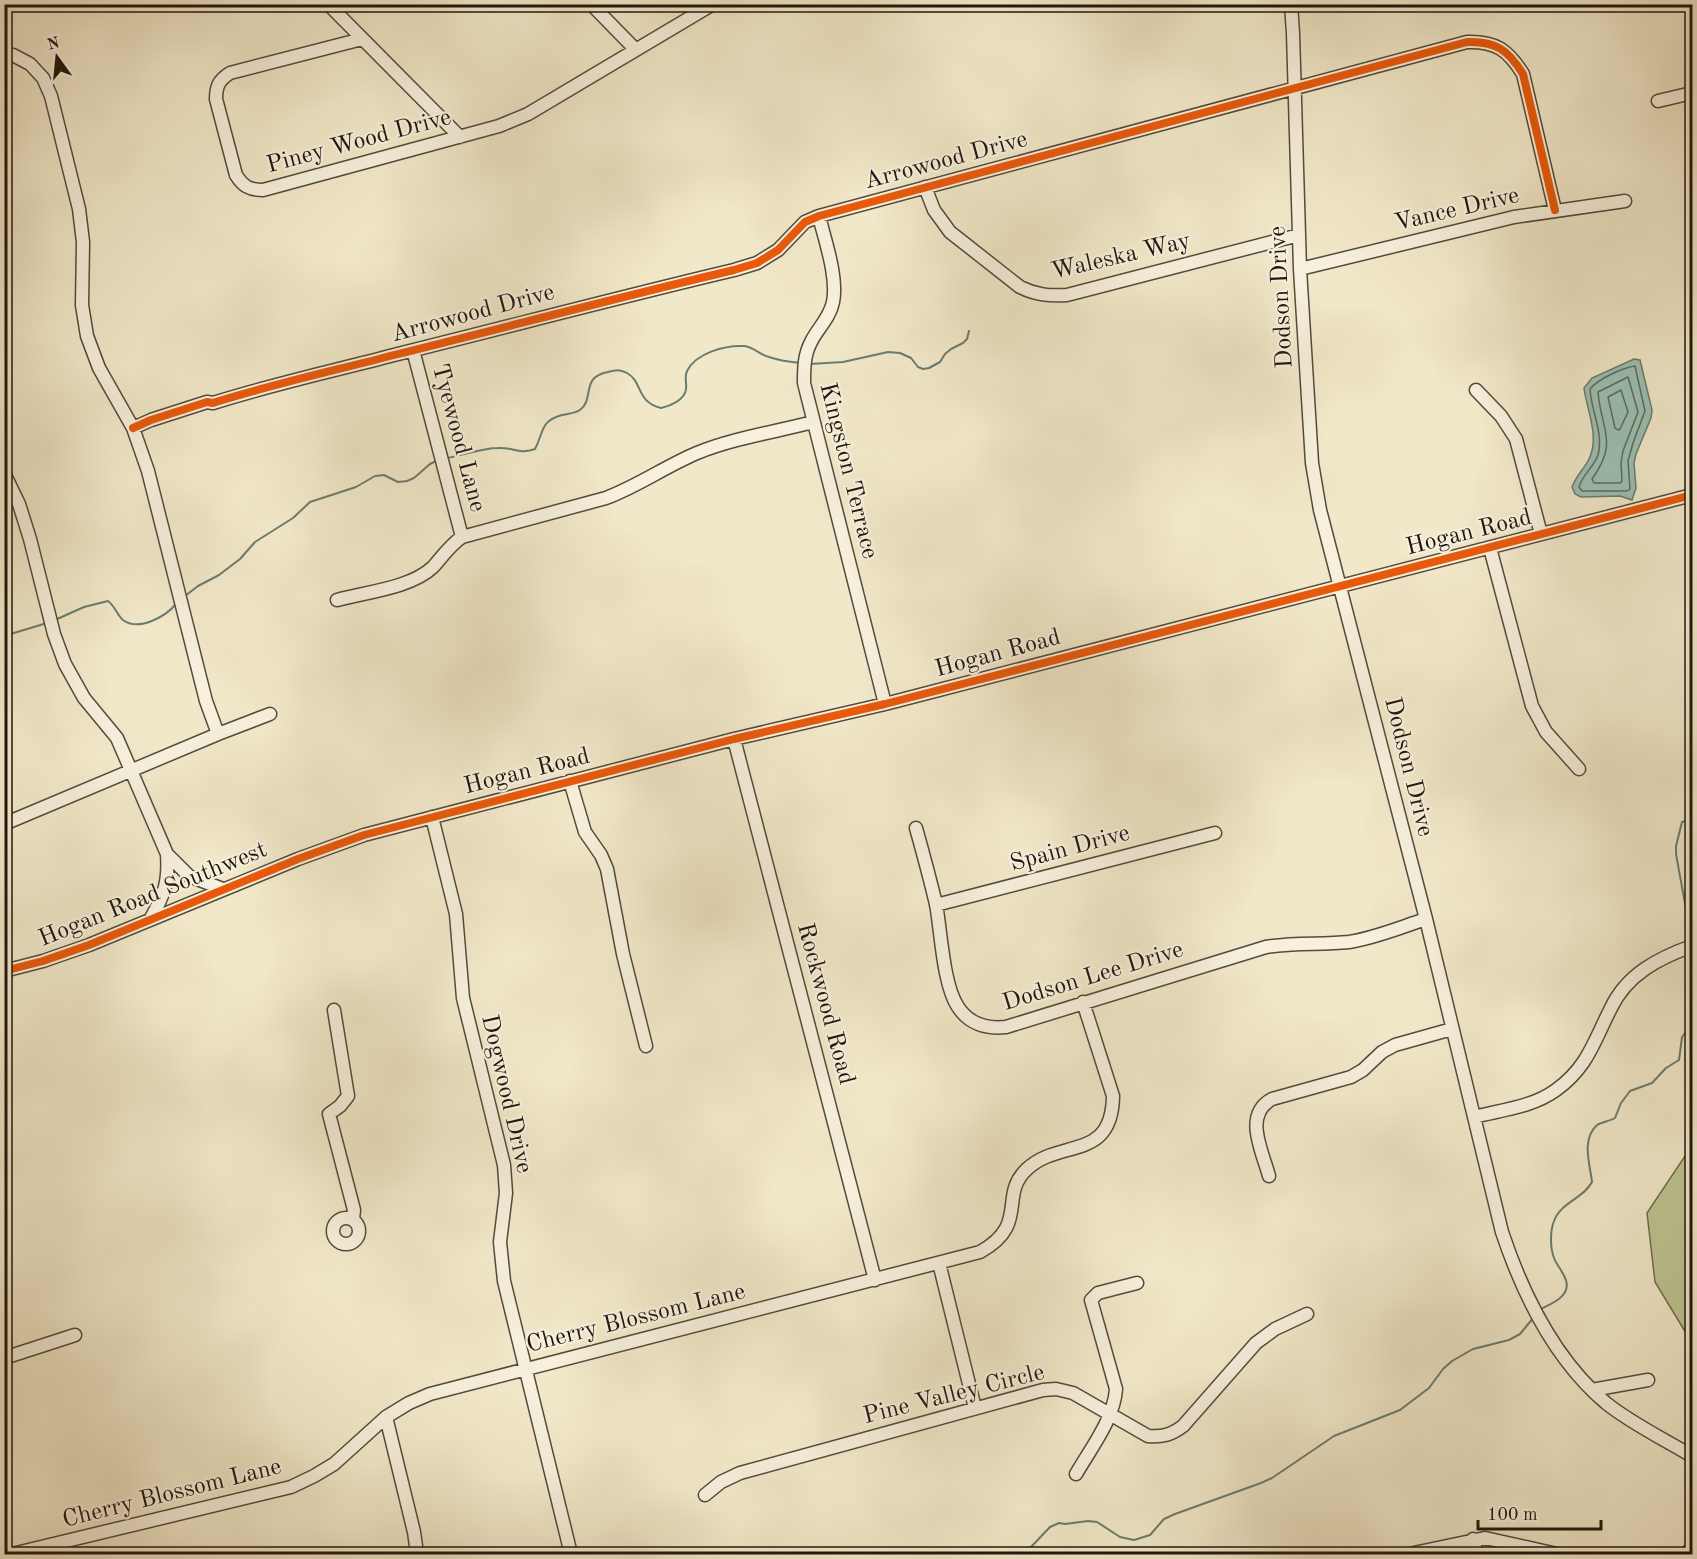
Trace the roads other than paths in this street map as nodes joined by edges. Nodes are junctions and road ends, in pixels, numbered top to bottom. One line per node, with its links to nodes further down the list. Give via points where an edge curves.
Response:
1 (328, 4): 5 (street)
2 (591, 4): 6 (street)
3 (713, 4): 6 (street, Piney Wood Drive)
4 (1291, 4): 8 (street, Dodson Drive)
5 (362, 39): 11 (street); 11 (street, Piney Wood Drive, via 230,73 220,80 216,99 236,175 242,184 262,190)
6 (636, 50): 11 (street, Piney Wood Drive, via 528,114)
7 (4, 53): 21 (street, via 30,64 43,78 51,96 80,209 82,305 87,336 99,368)
8 (1295, 87): 12 (street, Arrowood Drive); 14 (street, Arrowood Drive, via 1467,42 1498,47 1513,58 1522,74); 16 (street, Dodson Drive)
9 (1692, 93): 10 (street)
10 (1658, 101)
11 (460, 137)
12 (925, 187): 15 (street, Arrowood Drive); 16 (street, Waleska Way, via 934,210 950,232 1020,287 1046,296 1067,295)
13 (1625, 201): 14 (street, Vance Drive)
14 (1555, 210): 17 (street, Vance Drive)
15 (819, 216): 18 (street, Arrowood Drive, via 805,222 778,250 757,263); 20 (street, Kingston Terrace, via 834,291 830,312 810,343 804,364)
16 (1299, 235): 17 (street, Dodson Drive)
17 (1300, 269): 27 (street, Dodson Drive, via 1312,463)
18 (413, 350): 21 (street, Arrowood Drive, via 189,407); 25 (street, Tyewood Lane)
19 (1476, 390): 24 (street, via 1502,416 1516,439)
20 (813, 422): 25 (street, via 699,452 606,498); 29 (street, Kingston Terrace)
21 (133, 429): 31 (street, via 148,471 206,701)
22 (4, 473): 34 (street, via 19,504 65,664 84,698 117,738)
23 (1692, 495): 24 (street, Hogan Road)
24 (1541, 534): 26 (street, Hogan Road)
25 (462, 537): 28 (street, via 451,544 433,567 416,578)
26 (1490, 548): 27 (street, Hogan Road); 33 (street, via 1532,706 1546,732)
27 (1340, 586): 29 (street, Hogan Road); 44 (street, Dodson Drive)
28 (337, 600)
29 (885, 704): 32 (street, Hogan Road)
30 (270, 714): 31 (street)
31 (218, 734): 34 (street)
32 (734, 740): 35 (street, Hogan Road); 56 (street, Rockwood Road)
33 (1579, 770)
34 (132, 771): 37 (street); 41 (street)
35 (570, 781): 36 (street, Hogan Road); 51 (street, via 585,832 607,869)
36 (432, 816): 40 (street, Hogan Road); 61 (street, Dogwood Drive, via 456,914 463,998 504,1165 501,1264)
37 (4, 824)
38 (916, 828): 43 (street, Dodson Lee Drive)
39 (1215, 833): 43 (street, Spain Drive)
40 (315, 853): 42 (street, Hogan Road Southwest)
41 (167, 854): 42 (street, via 189,876); 45 (street, via 167,887)
42 (223, 889): 45 (street, Hogan Road Southwest)
43 (936, 905): 48 (street, Dodson Lee Drive, via 953,997 968,1019 983,1026 1006,1027)
44 (1426, 919): 48 (street, Dodson Lee Drive, via 1352,941 1266,947); 50 (street, Dodson Drive)
45 (150, 920): 47 (street, Hogan Road Southwest, via 89,945)
46 (1692, 946): 52 (street, via 1657,960 1629,982 1611,1006 1588,1058 1575,1075 1547,1096)
47 (4, 971)
48 (1083, 1002): 55 (street, Cherry Blossom Lane, via 1113,1096 1108,1125 1089,1143 1025,1170 1015,1189 1009,1226 995,1244)
49 (334, 1010): 54 (street, via 348,1096 329,1114 354,1210)
50 (1452, 1029): 52 (street, Dodson Drive); 53 (street, via 1395,1045 1351,1077 1264,1103 1258,1110 1256,1126)
51 (646, 1046)
52 (1474, 1117): 63 (street, Dodson Drive, via 1517,1276 1559,1351)
53 (1269, 1176)
54 (353, 1220)
55 (939, 1263): 56 (street, Cherry Blossom Lane); 64 (street)
56 (875, 1280): 61 (street, Cherry Blossom Lane)
57 (1137, 1283): 65 (street, via 1098,1293 1091,1300 1116,1389)
58 (1307, 1314): 65 (street, Pine Valley Circle, via 1256,1343 1174,1433 1148,1436)
59 (75, 1335): 60 (street)
60 (4, 1358)
61 (525, 1369): 66 (street, Cherry Blossom Lane, via 430,1394); 74 (street, Dogwood Drive)
62 (1648, 1380): 63 (street)
63 (1592, 1390): 67 (street, Dodson Drive)
64 (975, 1408): 65 (street, Pine Valley Circle, via 1056,1389 1073,1393); 69 (street, Pine Valley Circle, via 740,1473)
65 (1110, 1414): 68 (street)
66 (386, 1417): 72 (street, Cherry Blossom Lane, via 334,1464 291,1487); 73 (street, via 414,1532)
67 (1692, 1456)
68 (1076, 1474)
69 (705, 1495)
70 (1473, 1539): 75 (street); 76 (street); 77 (street, via 1496,1539)
71 (1692, 1549): 78 (street)
72 (12, 1554)
73 (414, 1554)
74 (571, 1554)
75 (1409, 1554)
76 (1477, 1554)
77 (1557, 1554)
78 (1684, 1554)

